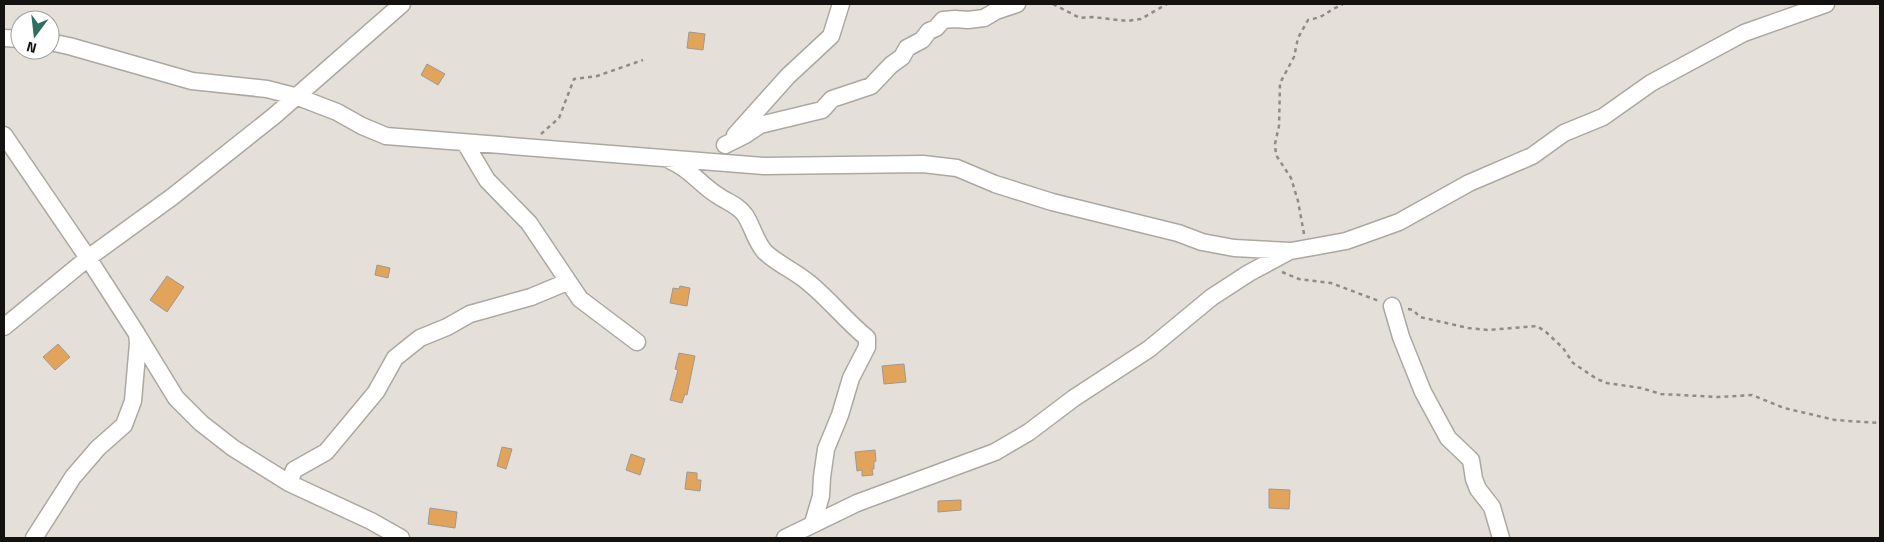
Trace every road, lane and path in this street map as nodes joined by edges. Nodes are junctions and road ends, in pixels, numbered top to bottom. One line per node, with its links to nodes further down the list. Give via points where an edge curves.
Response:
1 (402, 4): 10 (street)
2 (841, 4): 13 (street, via 831,36 788,76)
3 (1017, 4): 13 (street, via 984,18 943,20 922,40 907,48 902,57 871,86 832,99 822,110 760,125)
4 (1053, 4): 5 (path, via 1080,18 1127,20 1141,19)
5 (1167, 4)
6 (1343, 4): 18 (path, via 1323,17 1308,20 1280,83 1276,155 1291,178 1305,234)
7 (1826, 4): 18 (street, via 1744,33 1652,83 1603,117 1564,133 1532,156 1469,183 1399,222 1346,241)
8 (60, 44): 10 (street, via 192,81 267,88)
9 (644, 60): 14 (path, via 597,76 574,79 559,118)
10 (298, 97): 12 (street, via 386,136); 20 (street, via 172,197)
11 (4, 135): 20 (street)
12 (465, 143): 14 (street); 22 (street, via 487,180 529,223)
13 (725, 145): 16 (street)
14 (526, 148): 15 (street)
15 (667, 160): 16 (street); 17 (street, via 684,168)
16 (704, 162): 17 (street); 19 (street, via 764,166 923,164 957,168 1052,202 1178,233 1202,242 1234,248)
17 (700, 182): 29 (street, via 736,205 764,250 781,266 807,281 867,338 867,347 851,378 826,449 821,496)
18 (1315, 246): 19 (street)
19 (1291, 250): 21 (street)
20 (88, 258): 24 (street); 25 (street)
21 (1264, 265): 23 (path, via 1299,279 1331,283); 29 (street, via 1212,297 1149,349 1074,398 1030,432 995,452 857,503)
22 (567, 282): 26 (street, via 580,299); 28 (street, via 531,297 470,314 420,338 395,358 376,392 326,452 294,470)
23 (1392, 306): 27 (path, via 1413,310 1420,317 1468,328 1488,330 1537,326 1562,348 1573,363 1597,380 1608,383 1662,394 1752,395 1784,408 1835,420); 33 (street, via 1423,392 1448,438 1471,460 1474,480 1492,507)
24 (4, 327)
25 (137, 334): 28 (street, via 176,398 201,423 233,448); 30 (street, via 133,401 124,426 98,448 73,477)
26 (637, 342)
27 (1880, 423)
28 (289, 483): 31 (street)
29 (813, 523): 32 (street)
30 (34, 538)
31 (401, 538)
32 (785, 538)
33 (1501, 538)

